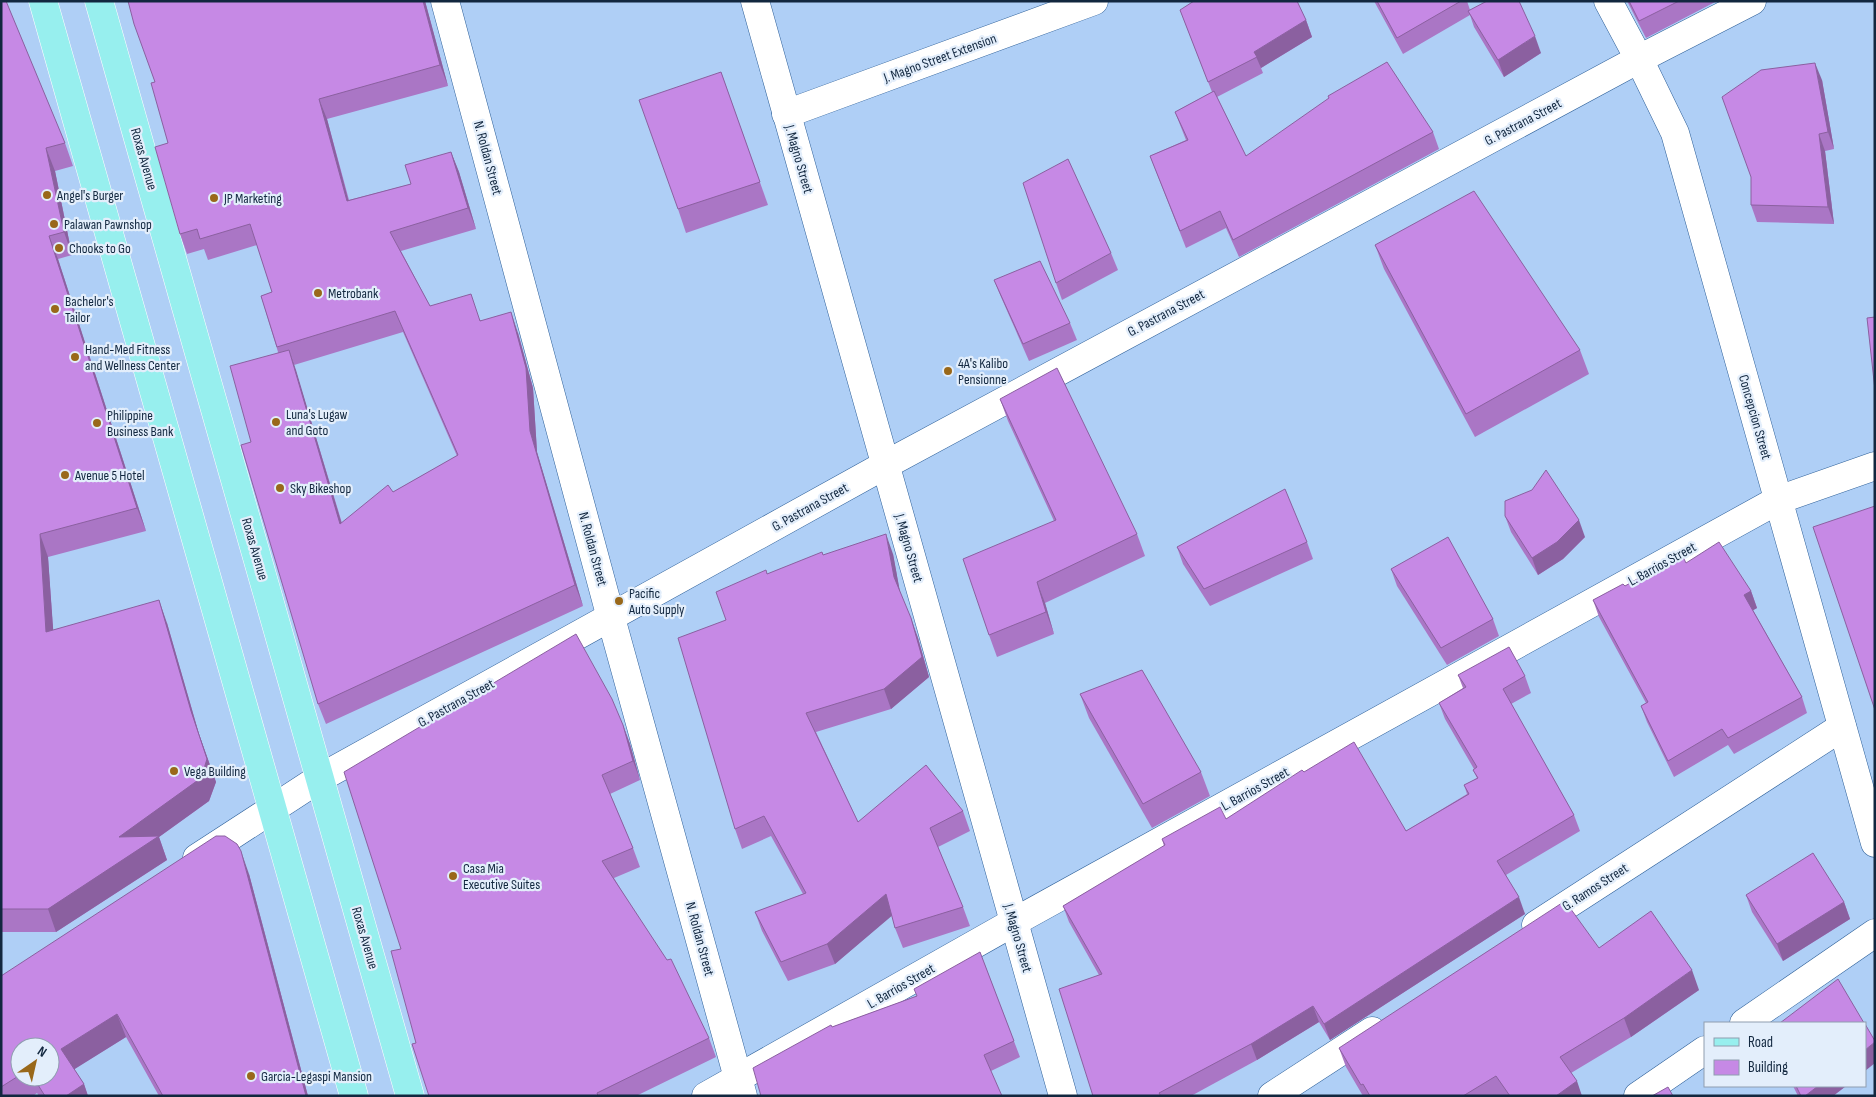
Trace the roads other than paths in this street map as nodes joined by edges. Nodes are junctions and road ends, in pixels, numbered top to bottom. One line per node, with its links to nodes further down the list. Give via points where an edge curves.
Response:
1 (44, 1): 16 (main road)
2 (99, 1): 15 (main road, Roxas Avenue)
3 (445, 1): 13 (street, N. Roldan Street)
4 (755, 1): 9 (street, J. Magno Street)
5 (1094, 1): 9 (street, J. Magno Street Extension)
6 (1608, 1): 8 (street, Concepcion Street)
7 (1752, 1): 8 (street, G. Pastrana Street)
8 (1639, 59): 10 (street, G. Pastrana Street); 12 (street, Concepcion Street, via 1675,133)
9 (786, 114): 10 (street, J. Magno Street)
10 (885, 465): 13 (street, G. Pastrana Street); 19 (street, J. Magno Street)
11 (1875, 466): 12 (street, L. Barrios Street)
12 (1778, 500): 14 (street, Concepcion Street); 19 (street, L. Barrios Street)
13 (612, 618): 15 (street, G. Pastrana Street); 25 (street, N. Roldan Street)
14 (1842, 727): 17 (street, Concepcion Street); 21 (street, G. Ramos Street)
15 (320, 778): 16 (street, G. Pastrana Street); 27 (main road, Roxas Avenue)
16 (272, 809): 18 (street, G. Pastrana Street); 26 (main road)
17 (1875, 843)
18 (180, 870)
19 (1014, 922): 25 (street, L. Barrios Street); 29 (street, J. Magno Street)
20 (1875, 933): 23 (street)
21 (1515, 938)
22 (1390, 1020): 30 (street)
23 (1745, 1022)
24 (1704, 1051): 31 (street)
25 (741, 1087): 28 (street, L. Barrios Street)
26 (354, 1096)
27 (410, 1096)
28 (706, 1096)
29 (1063, 1096)
30 (1272, 1096)
31 (1638, 1096)

